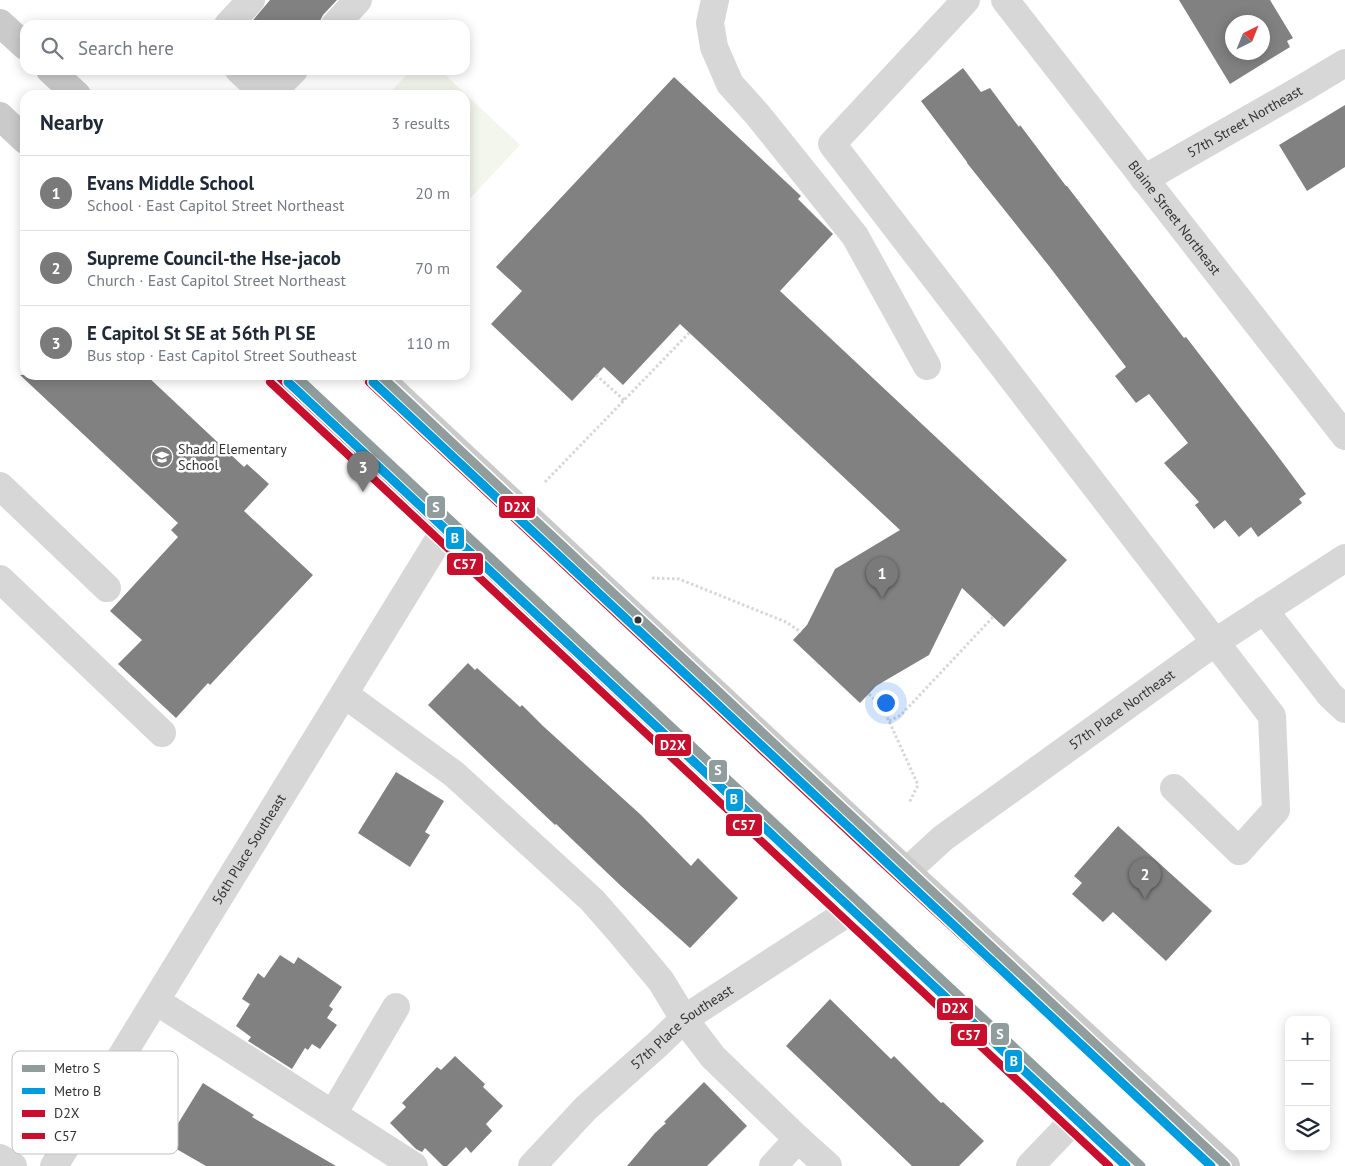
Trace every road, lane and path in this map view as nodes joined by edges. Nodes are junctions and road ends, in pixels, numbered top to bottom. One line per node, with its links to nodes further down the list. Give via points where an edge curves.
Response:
1 (251, 0): 6 (street)
2 (358, 0): 7 (street)
3 (715, 0): 19 (street, via 710,23 714,47 730,84 855,236)
4 (966, 0): 35 (street, via 832,144)
5 (1005, 0): 17 (street, Blaine Street Northeast)
6 (233, 20)
7 (340, 20)
8 (0, 23): 9 (main road)
9 (20, 41)
10 (1345, 63): 17 (street, 57th Street Northeast)
11 (55, 75): 14 (main road)
12 (245, 75): 13 (street, via 255,84 284,80)
13 (289, 75)
14 (72, 90)
15 (0, 116): 16 (main road)
16 (20, 135)
17 (1144, 179): 24 (street, Blaine Street Northeast)
18 (689, 333): 23 (path)
19 (927, 366)
20 (596, 375): 23 (path)
21 (282, 380): 27 (main road)
22 (381, 380): 43 (main road)
23 (624, 400): 25 (path)
24 (1345, 436)
25 (545, 482)
26 (0, 486): 31 (street)
27 (444, 531): 36 (street, 56th Place Southeast); 44 (main road)
28 (1345, 558): 32 (street, 57th Place Northeast)
29 (652, 578): 34 (path, via 679,579 786,622)
30 (0, 579): 40 (street)
31 (107, 588)
32 (1264, 610): 35 (street, 57th Place Northeast); 38 (street, via 1330,695)
33 (993, 617): 39 (path, via 901,715)
34 (801, 632)
35 (1214, 643): 41 (street, via 1272,716 1276,810 1239,851); 43 (street, 57th Place Northeast, via 943,838)
36 (344, 694): 45 (street, 56th Place Southeast); 47 (street, via 454,774 592,900 661,981)
37 (869, 694): 39 (path, via 880,704)
38 (1345, 709)
39 (889, 721): 42 (path, via 918,785)
40 (162, 733)
41 (1174, 788)
42 (909, 803)
43 (907, 871): 62 (main road)
44 (850, 911): 47 (street, 57th Place Southeast); 50 (main road)
45 (156, 1001): 48 (street, 56th Place Southeast); 49 (street)
46 (396, 1007): 49 (street)
47 (684, 1019): 51 (street, via 713,1057); 57 (street, 57th Place Southeast, via 586,1108)
48 (125, 1051)
49 (333, 1114): 56 (street)
50 (1074, 1120): 60 (street); 61 (main road)
51 (798, 1139): 58 (street); 59 (street)
52 (61, 1154): 55 (street, 56th Place Southeast)
53 (0, 1158): 54 (street)
54 (13, 1166)
55 (54, 1166)
56 (414, 1166)
57 (532, 1166)
58 (773, 1166)
59 (828, 1166)
60 (1030, 1166)
61 (1124, 1166)
62 (1226, 1166)

